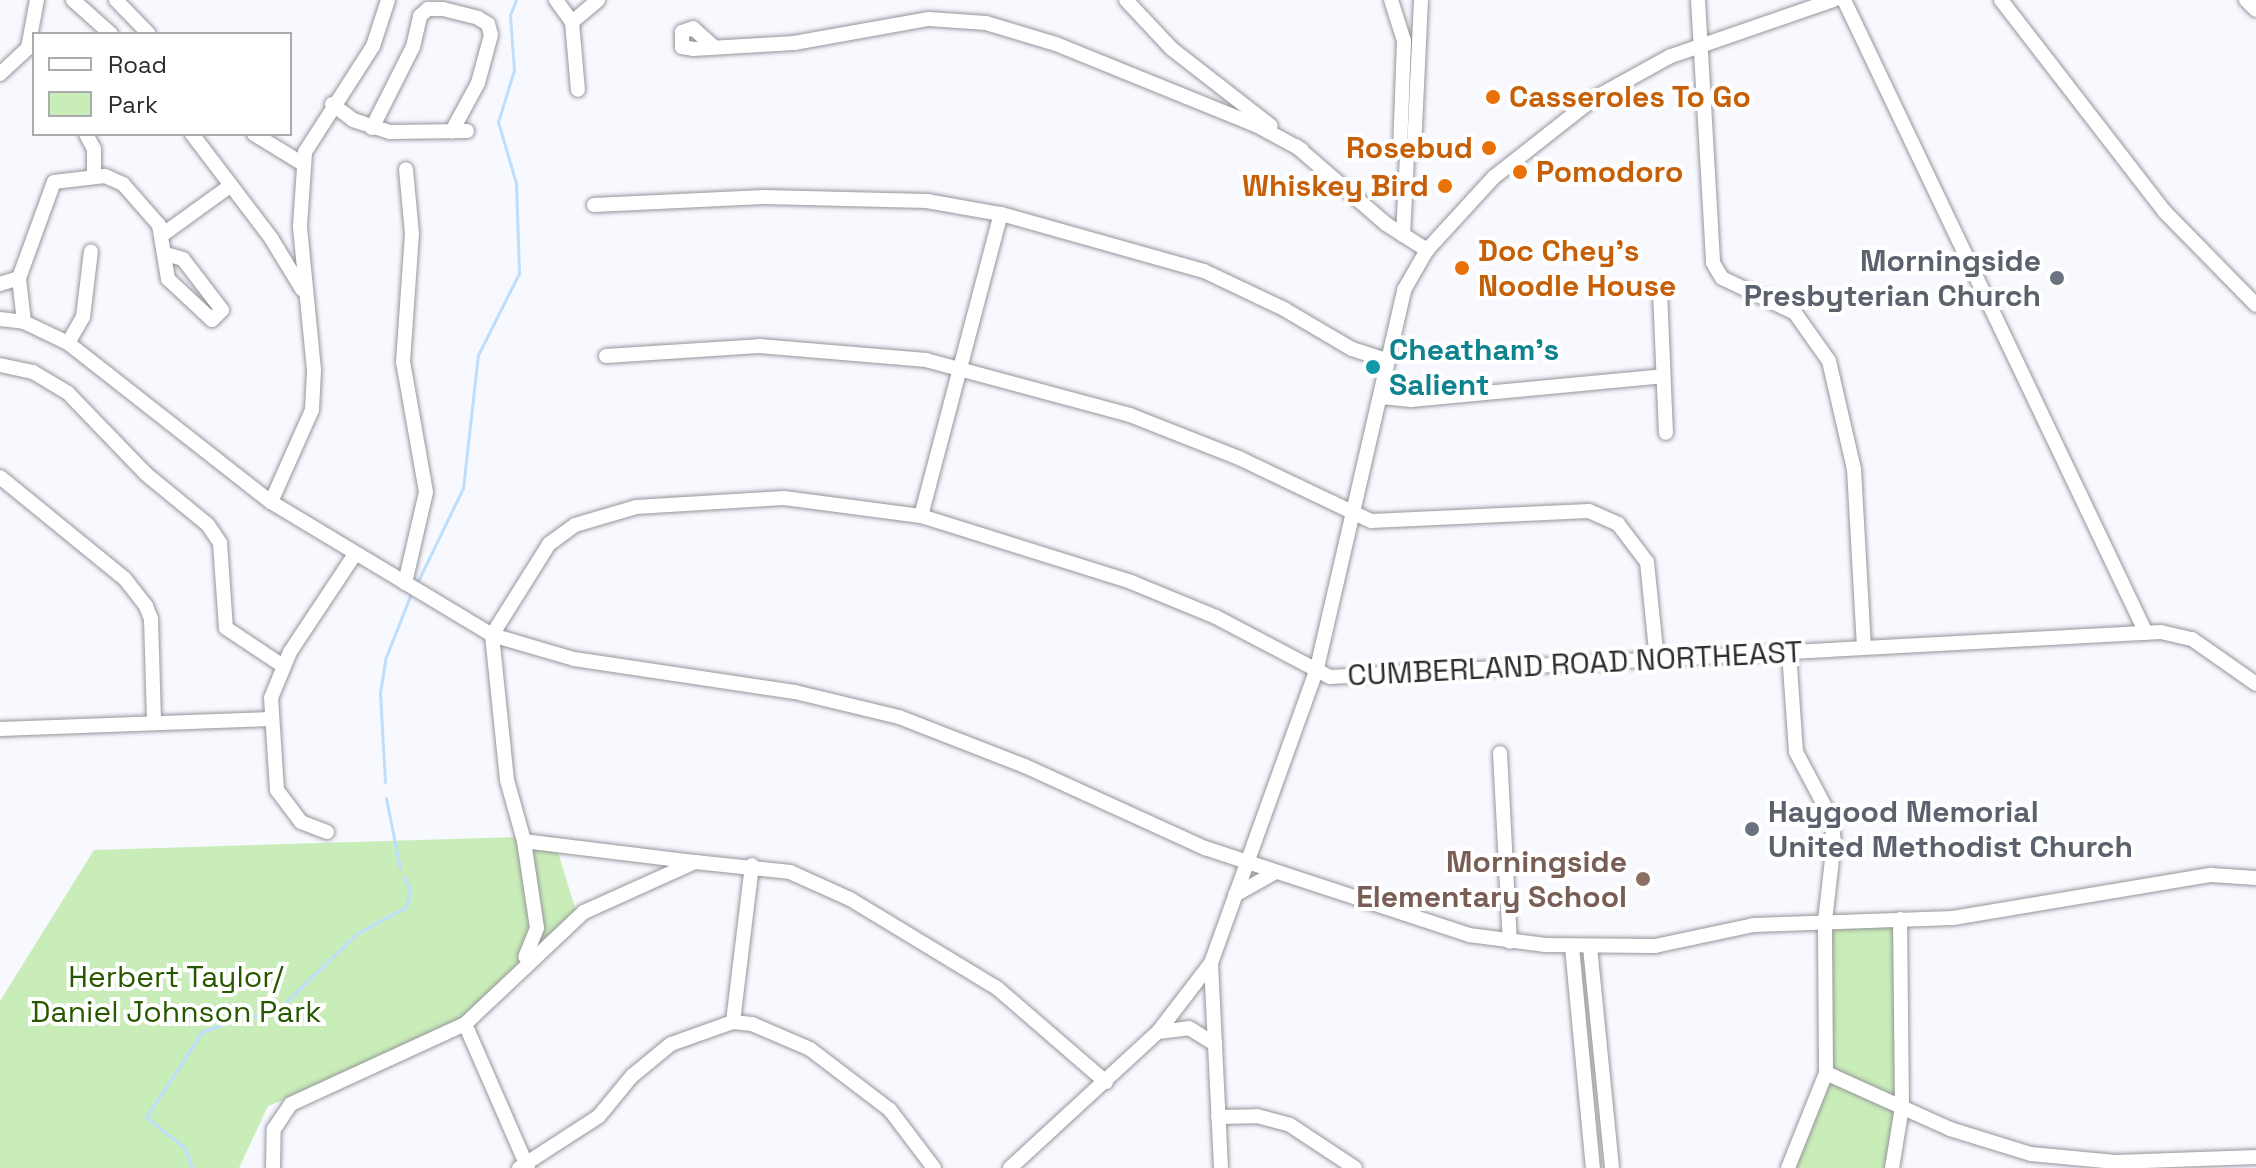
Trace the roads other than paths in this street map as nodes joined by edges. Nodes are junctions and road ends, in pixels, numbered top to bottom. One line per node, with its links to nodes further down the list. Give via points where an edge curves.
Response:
1 (37, 0): 23 (street, via 28,48)
2 (73, 0): 17 (street)
3 (116, 0): 18 (street)
4 (388, 0): 25 (street, via 373,46)
5 (556, 0): 16 (street)
6 (598, 0): 16 (street)
7 (1126, 0): 30 (street, via 1172,49)
8 (1391, 0): 20 (street)
9 (1421, 0): 19 (street)
10 (1698, 0): 21 (street)
11 (1834, 0): 21 (street)
12 (1844, 0): 64 (street)
13 (2001, 0): 47 (street, via 2165,212)
14 (2246, 0): 15 (street)
15 (2256, 10)
16 (572, 22): 24 (street)
17 (109, 32)
18 (147, 32)
19 (1419, 32): 20 (street); 31 (street, via 1414,149)
20 (1402, 33): 31 (street, via 1400,148)
21 (1701, 46): 40 (street, via 1628,78 1556,124 1494,177); 66 (street, via 1713,263 1722,278 1795,313 1829,361 1854,469)
22 (714, 47): 30 (street, via 794,43 917,20 986,23 1056,44 1258,126)
23 (0, 74)
24 (578, 90)
25 (332, 104): 26 (street); 32 (street)
26 (372, 128): 26 (street, via 419,135 460,131 491,35 488,24 443,9 428,9 420,16 413,47)
27 (87, 136): 34 (street, via 94,149)
28 (193, 136): 35 (street)
29 (257, 136): 32 (street)
30 (1302, 150): 39 (street)
31 (1407, 157): 39 (street)
32 (303, 164): 46 (street)
33 (406, 169): 63 (street, via 412,234 403,362 426,492)
34 (94, 177): 38 (street, via 123,184); 43 (street, via 63,179 48,188)
35 (230, 186): 38 (street); 46 (street)
36 (594, 205): 37 (street, via 764,197 927,201)
37 (1001, 214): 52 (street, via 1204,271 1352,349); 54 (street)
38 (162, 235): 42 (street)
39 (1403, 235): 40 (street)
40 (1427, 250): 52 (street, via 1404,290)
41 (91, 251): 50 (street, via 83,317)
42 (166, 254): 42 (street, via 168,279 212,320 222,310 183,259)
43 (19, 278): 44 (street); 49 (street)
44 (0, 284)
45 (1660, 291): 55 (street)
46 (304, 293): 59 (street, via 314,370 312,410)
47 (2256, 305)
48 (0, 319): 49 (street)
49 (24, 322): 50 (street)
50 (68, 343): 59 (street)
51 (606, 356): 54 (street, via 759,346 841,349)
52 (1388, 361): 56 (street)
53 (0, 365): 69 (street, via 33,372 68,393 146,474 208,525 220,543 226,628)
54 (961, 367): 60 (street, via 1130,415); 61 (street)
55 (1663, 376): 56 (street, via 1411,400); 57 (street)
56 (1381, 397): 60 (street)
57 (1666, 433)
58 (0, 477): 73 (street, via 125,579 146,606 151,619)
59 (271, 502): 62 (street)
60 (1355, 512): 68 (street, via 1371,521 1572,509 1606,517 1630,534 1647,562); 70 (street)
61 (921, 516): 65 (street, CUMBERLAND ROAD NORTHEAST, via 784,498 715,499 603,515 575,525 549,544); 70 (street, CUMBERLAND ROAD NORTHEAST, via 1131,582)
62 (355, 554): 63 (street); 69 (street)
63 (405, 583): 65 (street)
64 (2146, 633): 66 (street, CUMBERLAND ROAD NORTHEAST); 71 (street, CUMBERLAND ROAD NORTHEAST, via 2192,639)
65 (492, 635): 77 (street, via 507,780); 79 (street, via 574,659 795,692 899,717)
66 (1864, 648): 67 (street, CUMBERLAND ROAD NORTHEAST)
67 (1789, 652): 68 (street, CUMBERLAND ROAD NORTHEAST); 85 (street, via 1796,752 1833,828)
68 (1657, 660): 70 (street, CUMBERLAND ROAD NORTHEAST, via 1345,678 1330,677)
69 (283, 666): 72 (street, via 271,698)
70 (1317, 668): 79 (street)
71 (2256, 684)
72 (271, 719): 73 (street); 76 (street, via 277,790 301,822)
73 (154, 720): 74 (street)
74 (0, 729)
75 (1500, 753): 86 (street)
76 (327, 832)
77 (524, 841): 78 (street); 90 (street, via 537,928)
78 (695, 862): 80 (street); 90 (street, via 584,912)
79 (1246, 862): 81 (street); 83 (street)
80 (752, 865): 91 (street); 96 (street, via 817,884 919,937 997,988)
81 (1276, 872): 83 (street); 86 (street, via 1436,926)
82 (2256, 878): 84 (street, via 2211,875 1991,914)
83 (1235, 895): 89 (street)
84 (1900, 919): 85 (street); 99 (street)
85 (1825, 921): 88 (street, via 1754,925 1655,946); 95 (street)
86 (1510, 942): 87 (street)
87 (1572, 947): 88 (street); 98 (street)
88 (1590, 947): 97 (street)
89 (1211, 963): 93 (street); 94 (street)
90 (518, 970): 92 (street)
91 (733, 1022): 103 (street, via 671,1044 632,1076 599,1116); 105 (street, via 752,1024 810,1049 890,1110)
92 (465, 1024): 103 (street); 104 (street, via 291,1104 274,1129)
93 (1158, 1032): 94 (street, via 1189,1028); 96 (street)
94 (1215, 1044): 100 (street)
95 (1826, 1073): 99 (street); 111 (street)
96 (1106, 1082): 106 (street)
97 (1605, 1106): 98 (street); 110 (street)
98 (1587, 1107): 109 (street)
99 (1902, 1107): 102 (street, via 1988,1143); 112 (street)
100 (1218, 1117): 107 (street); 108 (street, via 1257,1116 1290,1125)
101 (2255, 1161): 102 (street)
102 (2074, 1164)
103 (524, 1167)
104 (273, 1168)
105 (934, 1168)
106 (1010, 1168)
107 (1221, 1168)
108 (1355, 1168)
109 (1593, 1168)
110 (1612, 1168)
111 (1788, 1168)
112 (1892, 1168)

